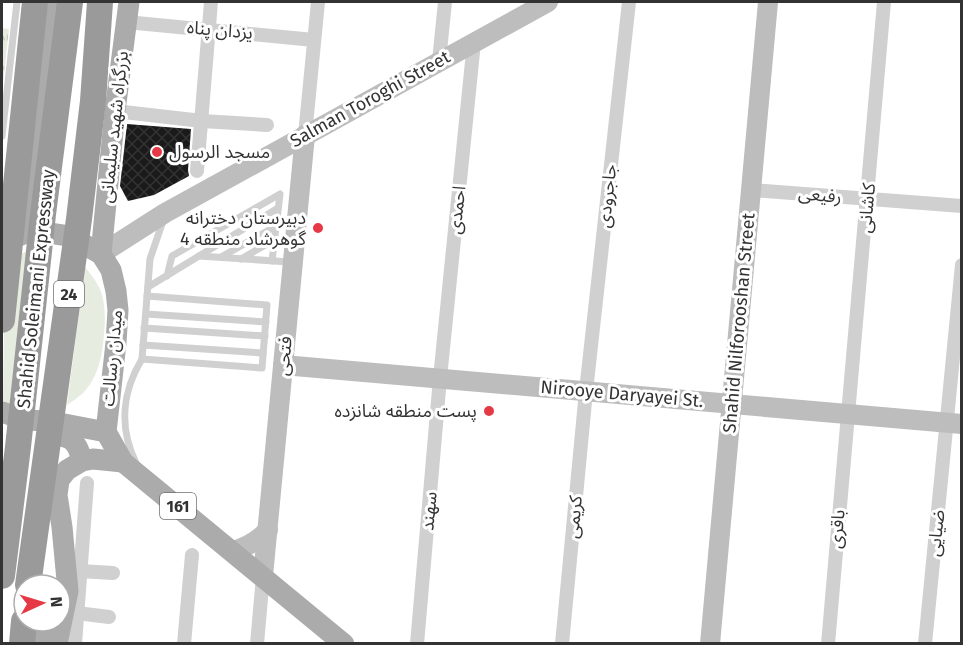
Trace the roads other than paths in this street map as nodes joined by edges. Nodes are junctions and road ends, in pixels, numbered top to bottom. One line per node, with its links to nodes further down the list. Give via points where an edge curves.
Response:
1 (17, 2): 22 (lane)
2 (34, 2): 46 (highway)
3 (50, 2): 30 (main road)
4 (70, 2): 71 (highway, Shahid Soleimani Expressway / 24)
5 (100, 2): 18 (highway, Shahid Soleimani Expressway / 24)
6 (211, 2): 14 (street)
7 (318, 2): 15 (street)
8 (445, 2): 17 (street)
9 (548, 2): 16 (main road, Salman Toroghi Street)
10 (629, 2): 55 (street, جاجرودی)
11 (768, 2): 24 (main road, Shahid Nilforooshan Street)
12 (884, 2): 25 (street, کاشانی)
13 (122, 8): 14 (street, یزدان پناه); 18 (highway)
14 (209, 29): 15 (street, یزدان پناه); 19 (street)
15 (315, 40): 21 (street)
16 (474, 42): 17 (main road, Salman Toroghi Street); 54 (street, احمدی)
17 (439, 61): 21 (main road, Salman Toroghi Street)
18 (104, 106): 19 (street); 34 (main road, بزرگراه شهید سلیمانی); 73 (highway, Shahid Soleimani Expressway / 24, via 78,230)
19 (202, 121): 20 (street); 23 (street)
20 (267, 125)
21 (305, 135): 28 (main road, Salman Toroghi Street); 40 (main road, فتحی)
22 (2, 136)
23 (197, 171)
24 (751, 190): 25 (street, رفیعی); 56 (main road, Shahid Nilforooshan Street)
25 (868, 199): 26 (street, رفیعی); 58 (street, کاشانی)
26 (962, 206)
27 (278, 208): 29 (lane); 35 (lane); 42 (lane, via 280,194 172,256)
28 (165, 213): 34 (main road, Salman Toroghi Street); 43 (lane, via 150,259)
29 (276, 226): 31 (lane); 36 (lane)
30 (26, 233): 32 (main road); 34 (main road, via 69,236)
31 (274, 240): 33 (lane); 37 (lane)
32 (2, 246)
33 (273, 252): 38 (lane); 39 (lane)
34 (101, 254): 61 (main road, میدان رسالت, via 111,270 118,310)
35 (199, 256): 36 (lane); 42 (lane)
36 (221, 257): 37 (lane)
37 (241, 259): 38 (lane)
38 (259, 260): 39 (lane)
39 (272, 261): 40 (lane)
40 (293, 263): 53 (main road, فتحی)
41 (962, 265): 59 (street, ضیایی)
42 (167, 276): 43 (lane)
43 (148, 287): 44 (lane)
44 (147, 296): 45 (lane); 47 (lane, via 267,305)
45 (146, 314): 47 (lane); 48 (lane)
46 (2, 320)
47 (266, 322): 49 (lane)
48 (144, 328): 49 (lane); 50 (lane)
49 (265, 336): 51 (lane)
50 (143, 345): 51 (lane); 52 (lane)
51 (263, 357): 52 (lane, via 262,368); 53 (lane)
52 (142, 359): 64 (lane, via 133,373 126,401 125,430)
53 (283, 365): 54 (main road, Nirooye Daryayei St.); 67 (main road, فتحی)
54 (440, 378): 55 (main road, Nirooye Daryayei St.); 85 (street, سهند)
55 (586, 391): 56 (main road, Nirooye Daryayei St.); 86 (street, کریمی)
56 (732, 403): 58 (main road, Nirooye Daryayei St.); 87 (main road, Shahid Nilforooshan Street)
57 (2, 412): 61 (main road, میدان رسالت, via 25,420)
58 (847, 414): 59 (main road, Nirooye Daryayei St.); 88 (street, باقری)
59 (954, 423): 89 (street, ضیایی)
60 (2, 426): 62 (main road, via 65,436)
61 (106, 432): 63 (main road, 161)
62 (80, 452): 63 (main road, via 93,459); 66 (main road, via 59,480)
63 (123, 462): 64 (main road, 161)
64 (143, 478): 69 (main road, 161)
65 (87, 483): 72 (street)
66 (57, 495): 74 (main road); 80 (main road, via 68,591)
67 (268, 530): 69 (main road, via 251,544); 77 (main road, فتحی)
68 (2, 549): 71 (highway)
69 (233, 551): 77 (main road, 161)
70 (192, 555): 82 (street)
71 (2, 568): 76 (highway, Shahid Soleimani Expressway / 24)
72 (80, 571): 75 (street); 78 (street)
73 (30, 573)
74 (41, 573)
75 (113, 573)
76 (2, 576)
77 (264, 576): 83 (street); 84 (main road, 161)
78 (77, 613): 79 (street); 81 (street)
79 (109, 617)
80 (57, 644)
81 (75, 644)
82 (184, 644)
83 (257, 644)
84 (344, 644)
85 (417, 644)
86 (562, 644)
87 (710, 644)
88 (828, 644)
89 (925, 644)

